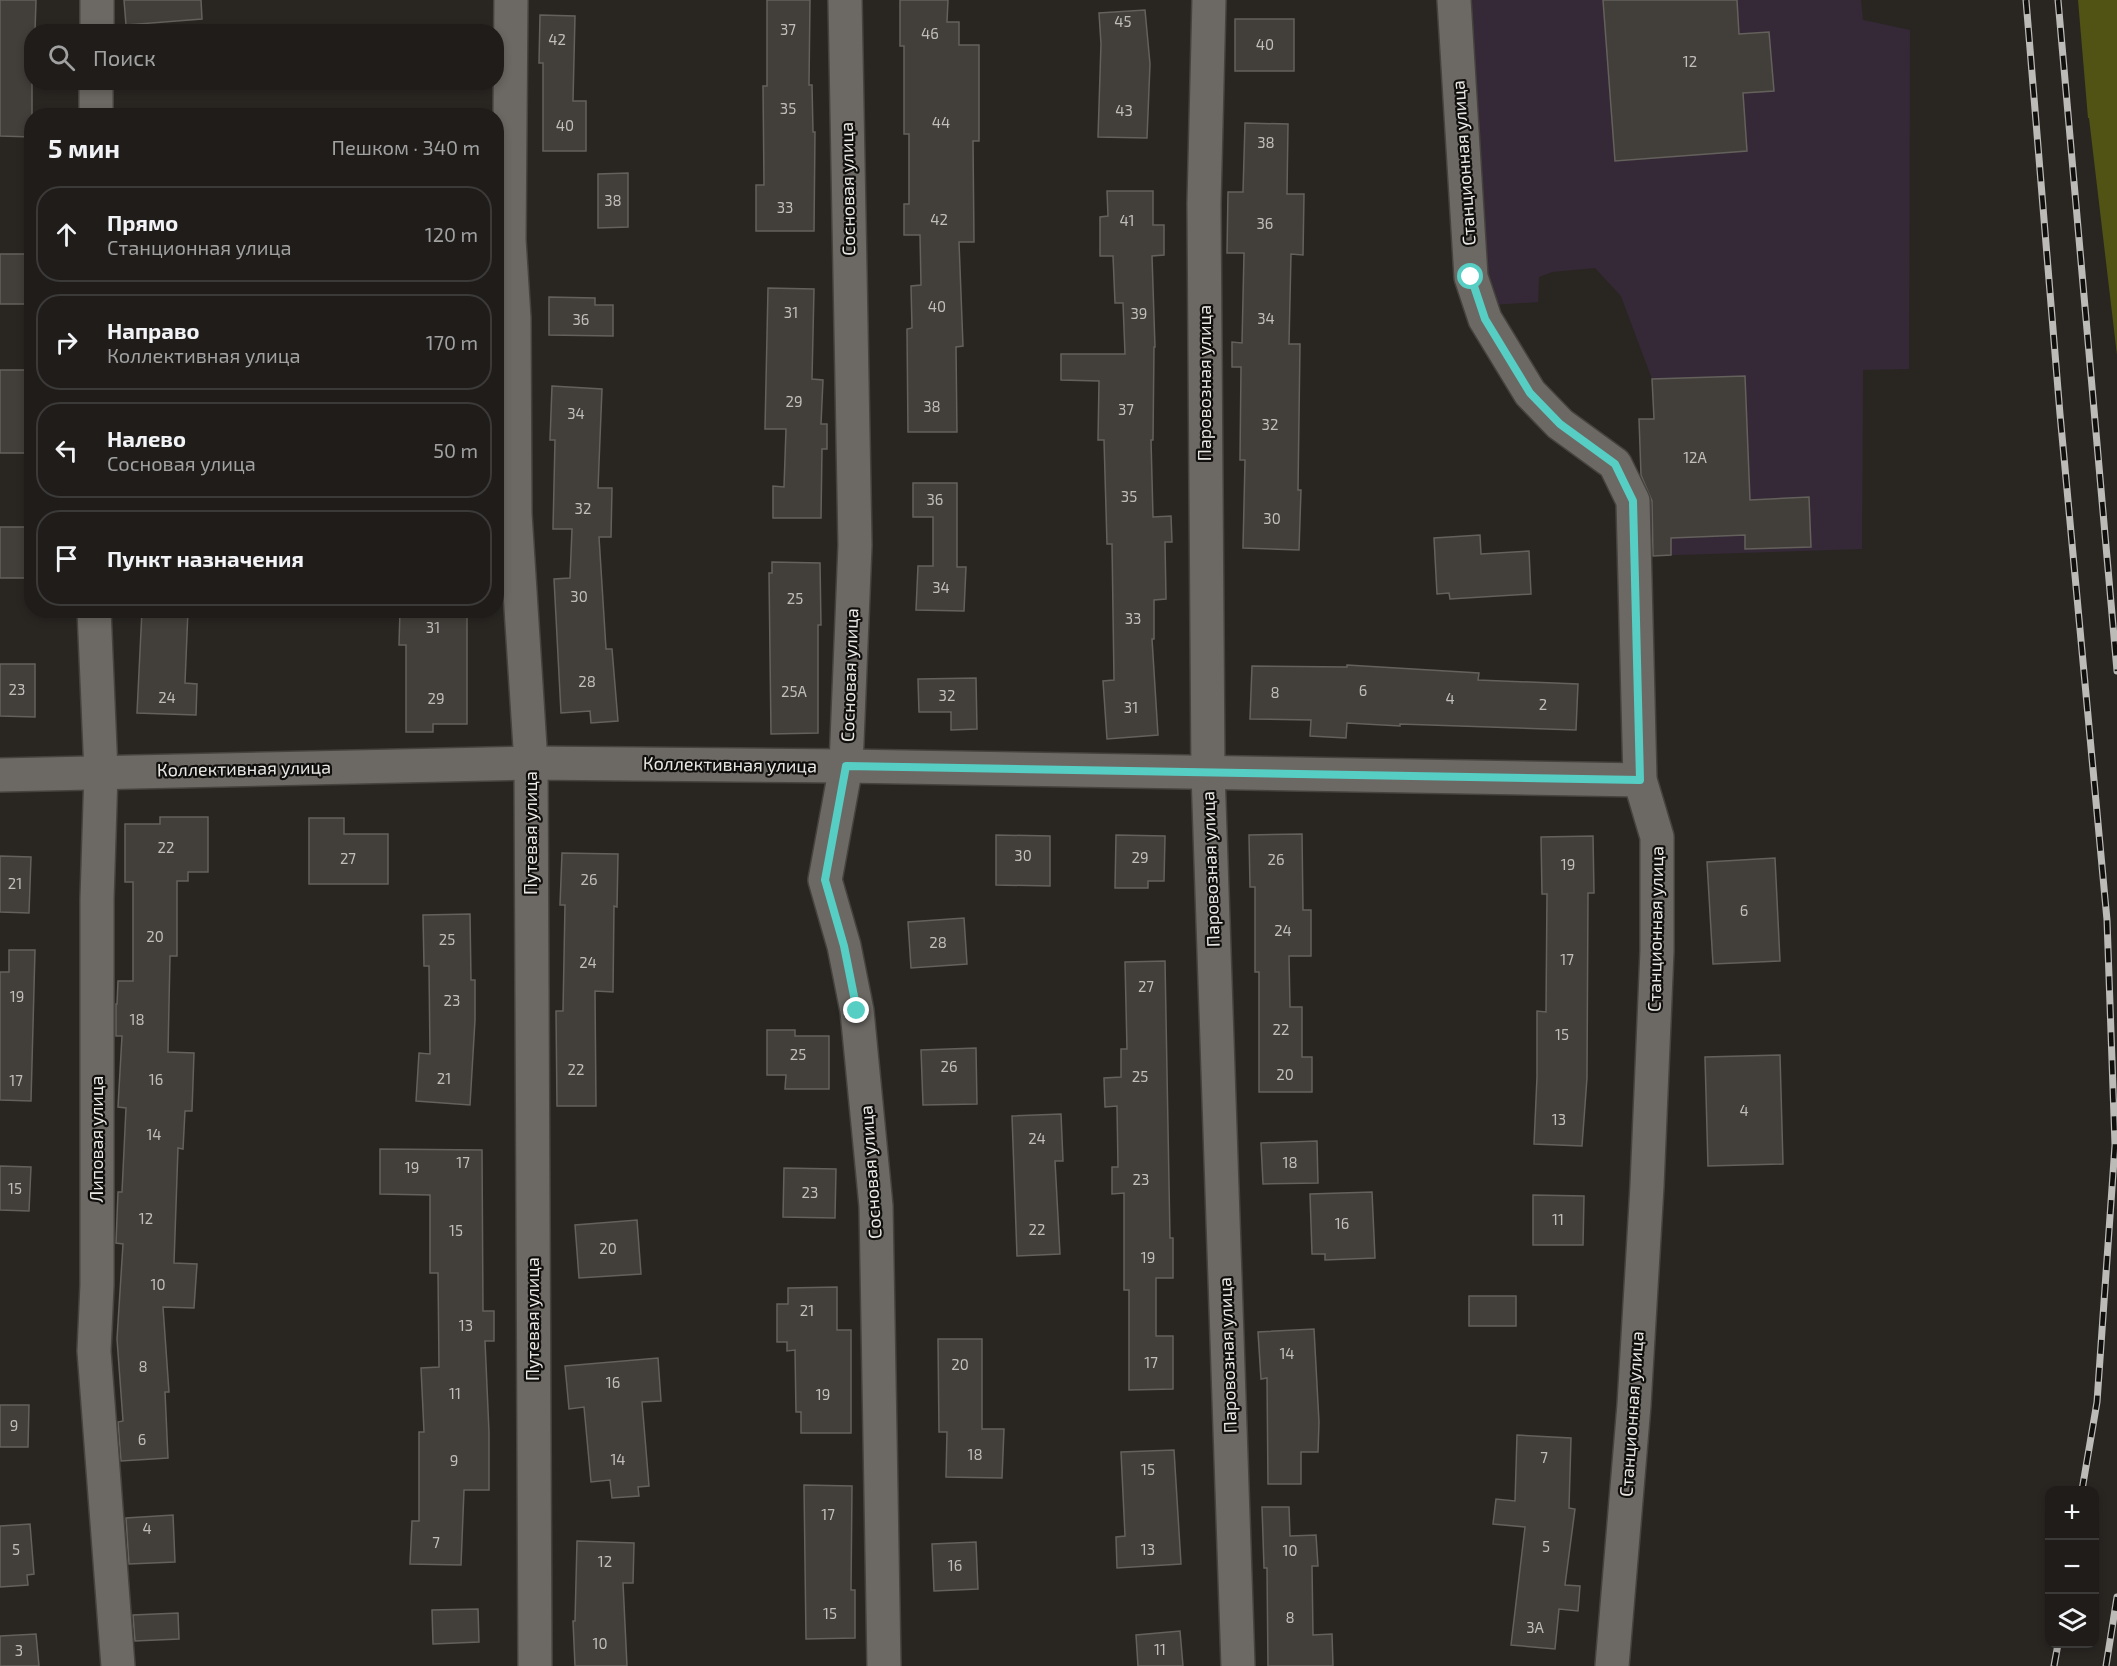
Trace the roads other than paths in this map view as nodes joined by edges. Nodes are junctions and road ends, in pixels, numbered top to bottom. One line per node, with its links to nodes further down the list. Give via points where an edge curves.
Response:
1 (97, 0): 6 (street)
2 (511, 0): 10 (street, Путевая улица, via 509,240 514,318 515,514)
3 (845, 0): 11 (street, Сосновая улица, via 855,545)
4 (1209, 0): 13 (street, Паровозная улица, via 1204,204)
5 (1454, 0): 15 (street, Станционная улица, via 1471,277 1485,319 1530,393 1560,424 1615,464 1633,501)
6 (97, 24)
7 (96, 90): 8 (street)
8 (96, 108)
9 (94, 618): 12 (street, Липовая улица)
10 (531, 763): 11 (street, Коллективная улица); 12 (street, Коллективная улица); 17 (street, Путевая улица)
11 (846, 766): 13 (street, Коллективная улица); 18 (street, Сосновая улица, via 825,880 857,1011 876,1206)
12 (101, 772): 14 (street, Коллективная улица); 16 (street, Липовая улица, via 94,1351)
13 (1208, 772): 15 (street, Коллективная улица); 19 (street, Паровозная улица)
14 (0, 774)
15 (1640, 780): 20 (street, Станционная улица, via 1657,837 1657,951 1635,1393)
16 (117, 1666)
17 (535, 1666)
18 (884, 1666)
19 (1238, 1666)
20 (1612, 1666)

